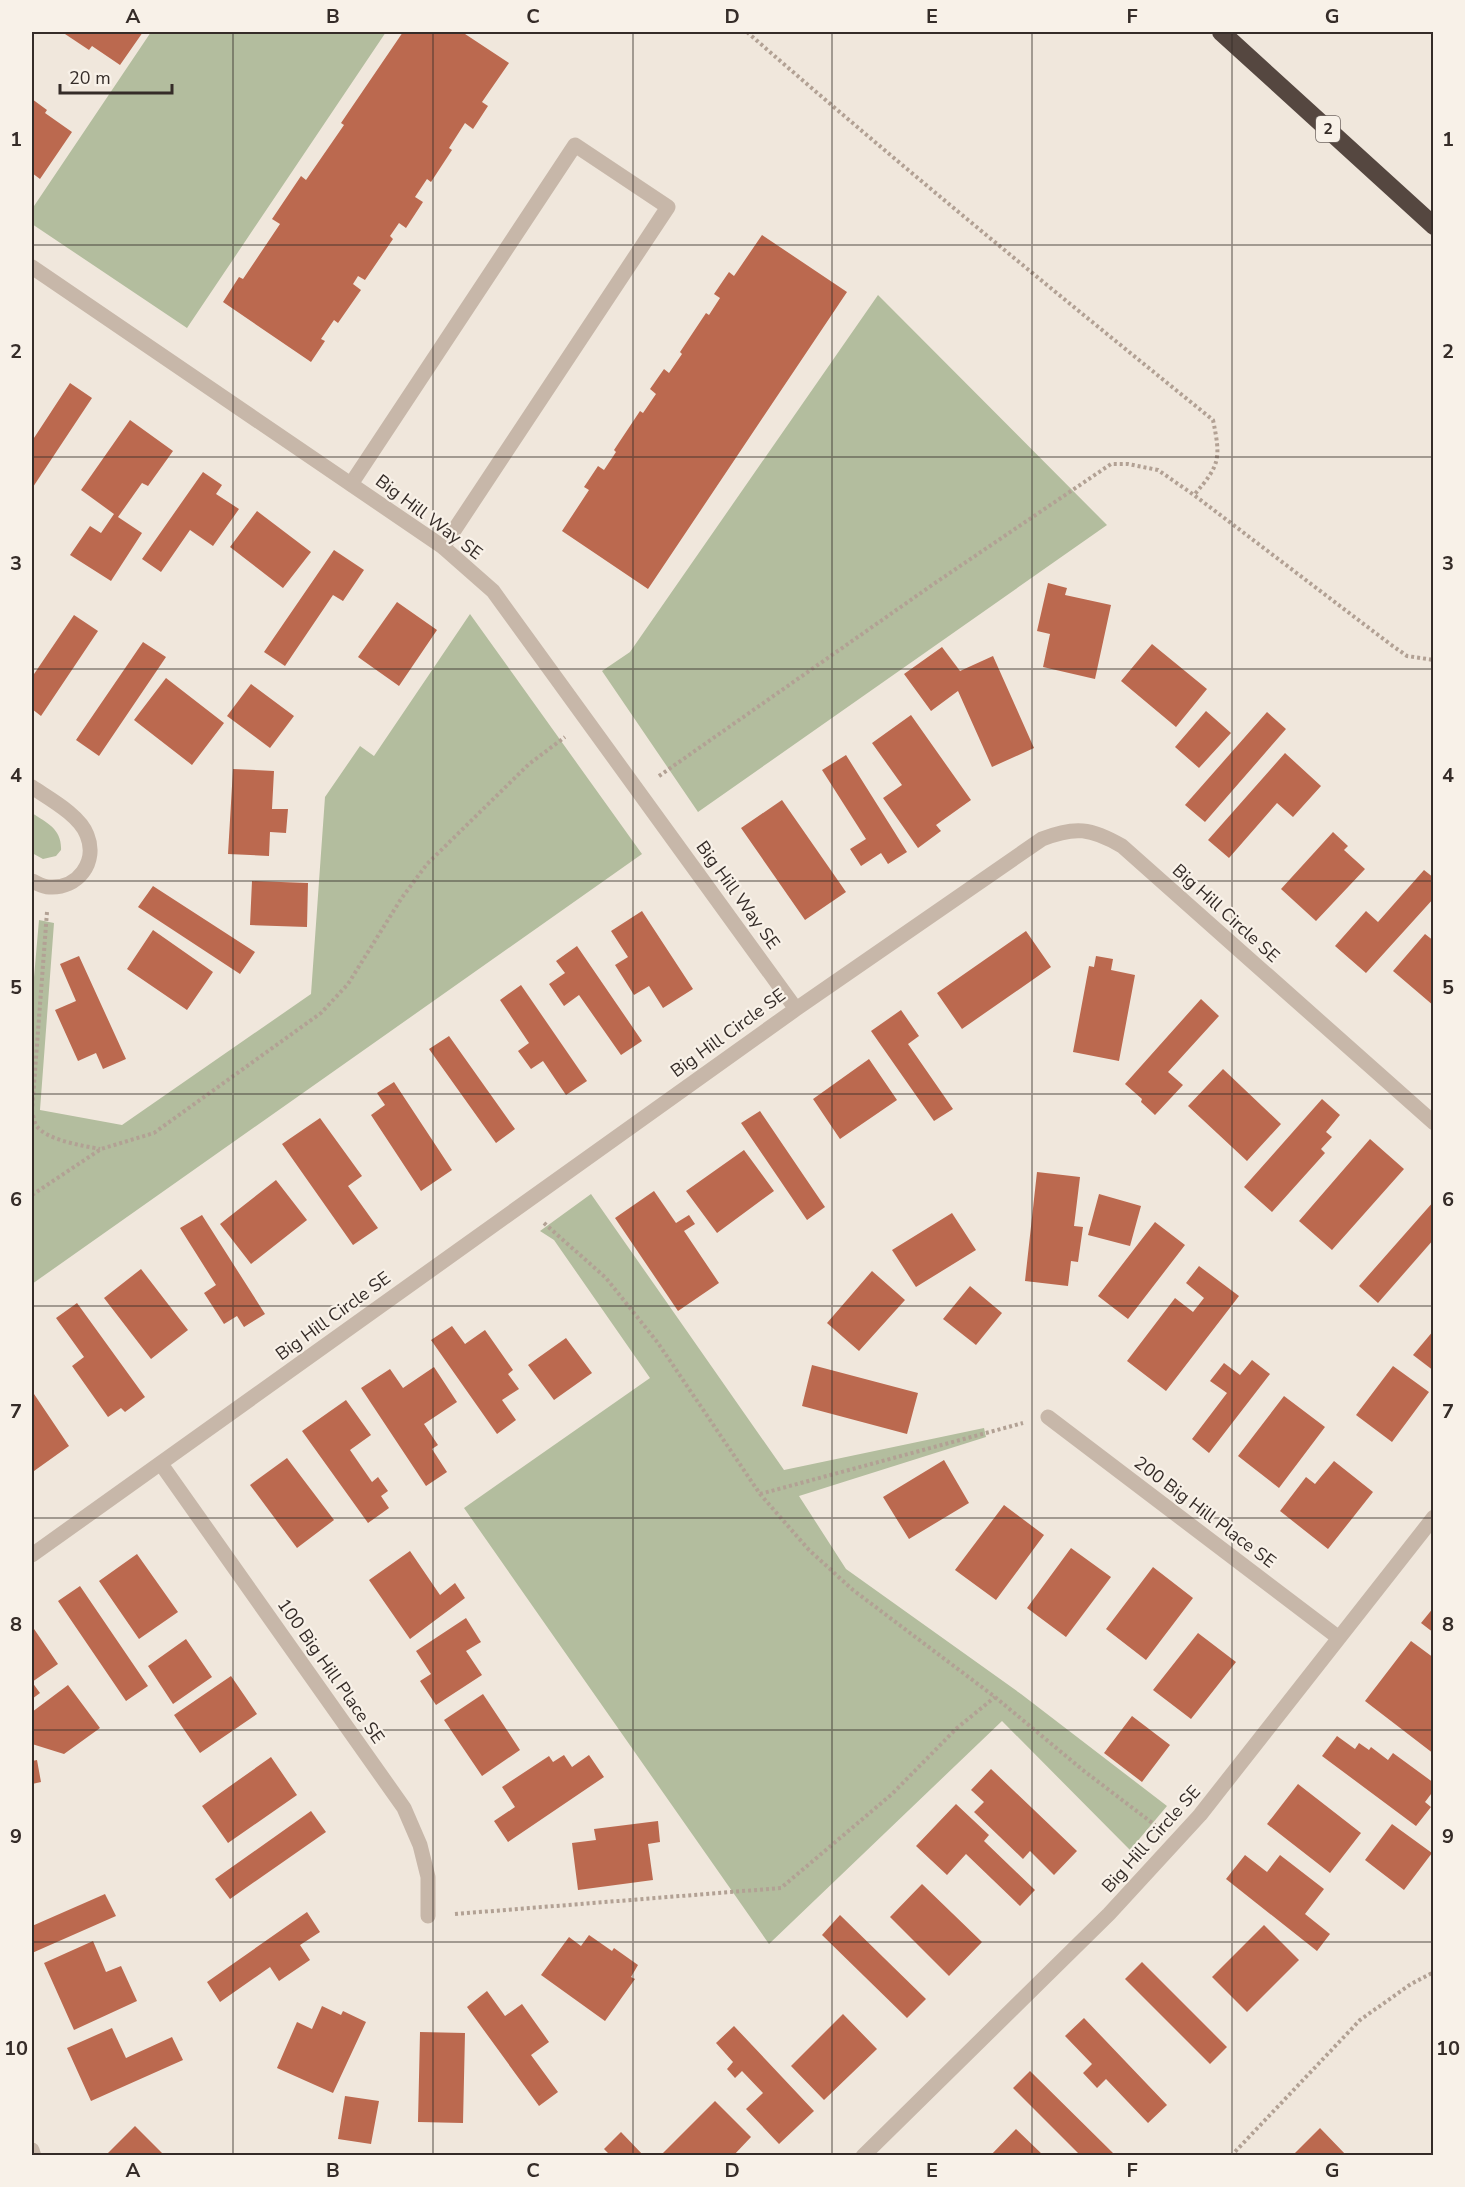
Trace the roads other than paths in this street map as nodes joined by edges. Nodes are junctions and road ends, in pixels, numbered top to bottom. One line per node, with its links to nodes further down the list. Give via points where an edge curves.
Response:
1 (1221, 32): 2 (highway, 2)
2 (1432, 225)
3 (32, 267): 4 (street, Big Hill Way SE)
4 (351, 483): 5 (street, Big Hill Way SE); 5 (street, via 575,145 668,207)
5 (444, 547): 8 (street, Big Hill Way SE, via 493,591)
6 (32, 787): 7 (street, via 72,814 87,833 91,853 85,873 66,885 47,887)
7 (32, 881)
8 (796, 1009): 9 (street, Big Hill Circle SE, via 1042,839 1063,830 1084,830 1122,846); 11 (street, Big Hill Circle SE)
9 (1434, 1123)
10 (1048, 1417): 14 (street, 200 Big Hill Place SE)
11 (161, 1464): 13 (street, Big Hill Circle SE); 15 (street, 100 Big Hill Place SE, via 404,1808 428,1877)
12 (1434, 1517): 14 (street, Big Hill Circle SE)
13 (32, 1555)
14 (1339, 1638): 17 (street, Big Hill Circle SE, via 1176,1842 1109,1914)
15 (428, 1916)
16 (32, 2150): 18 (street)
17 (864, 2155)
18 (34, 2156)

